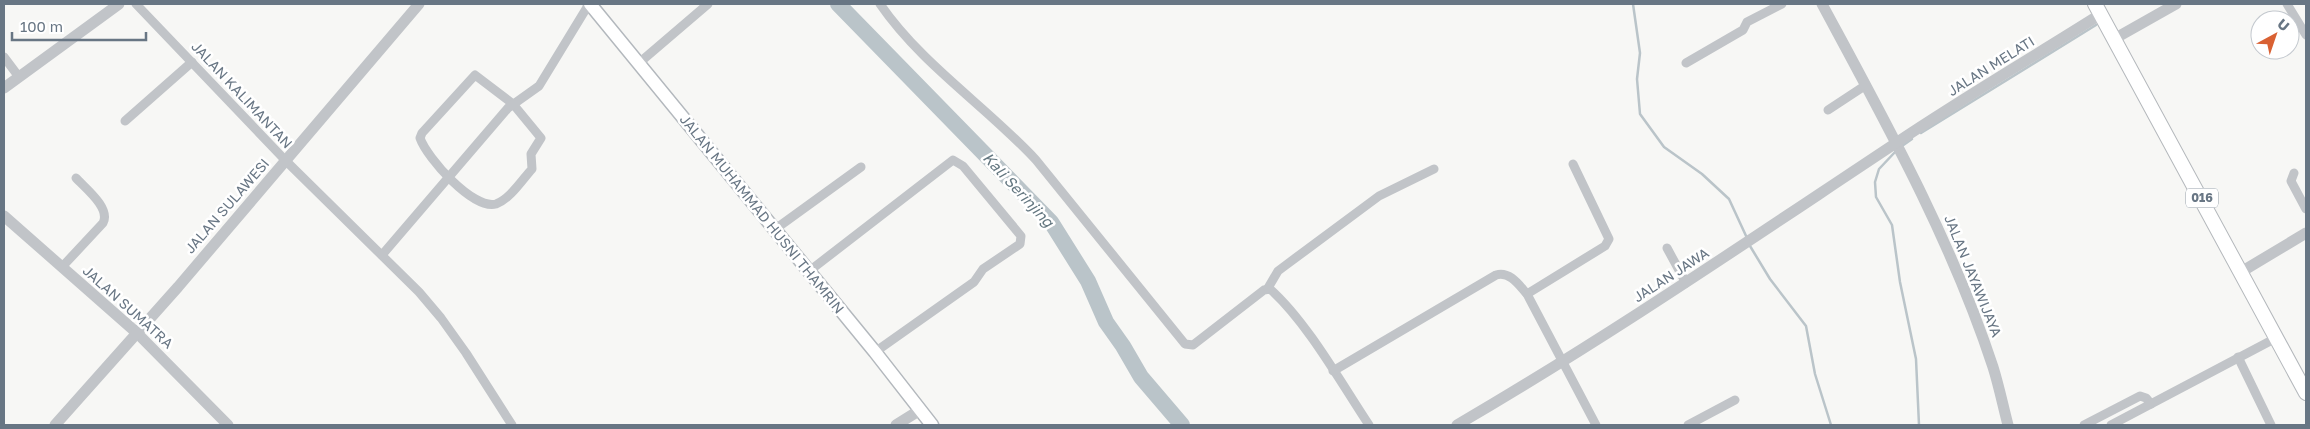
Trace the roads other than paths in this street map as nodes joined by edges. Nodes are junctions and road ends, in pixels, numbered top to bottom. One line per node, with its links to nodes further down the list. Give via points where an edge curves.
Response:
1 (119, 4): 18 (street)
2 (136, 4): 15 (street, JALAN KALIMANTAN)
3 (420, 4): 25 (street, JALAN SULAWESI)
4 (590, 4): 16 (main road, JALAN MUHAMMAD HUSNI THAMRIN); 21 (street, via 539,86)
5 (708, 4): 16 (street)
6 (880, 4): 42 (street, via 913,46 1036,160 1185,344 1193,346)
7 (1782, 4): 17 (street, via 1747,22 1743,30)
8 (1822, 4): 19 (street, JALAN JAYAWIJAYA)
9 (2176, 4): 13 (street)
10 (2287, 4): 12 (street)
11 (2098, 9): 13 (main road, 016); 24 (street, JALAN MELATI)
12 (2306, 35)
13 (2114, 39): 40 (main road, 016)
14 (4, 57): 18 (street)
15 (192, 62): 23 (street); 25 (street, JALAN KALIMANTAN)
16 (639, 63): 34 (main road, JALAN MUHAMMAD HUSNI THAMRIN)
17 (1686, 63)
18 (19, 77): 20 (street)
19 (1866, 85): 22 (street); 24 (street, JALAN JAYAWIJAYA)
20 (4, 88)
21 (513, 104): 30 (street); 30 (street, via 475,74 422,133 420,138 428,154); 30 (street, via 541,138 531,154 532,169 508,196 494,204 482,203)
22 (1828, 110)
23 (125, 121)
24 (1899, 147): 41 (street, JALAN JAWA); 63 (street, JALAN JAYAWIJAYA, via 1958,273 1993,368)
25 (286, 161): 37 (street, JALAN KALIMANTAN); 44 (street, JALAN SULAWESI)
26 (1573, 164): 43 (street, via 1609,239 1605,246)
27 (861, 167): 34 (street)
28 (1434, 169): 42 (street, via 1379,196 1278,271)
29 (2294, 173): 32 (street, via 2291,181)
30 (449, 177): 37 (street)
31 (76, 178): 38 (street, via 103,210 105,218)
32 (2306, 210)
33 (4, 216): 38 (street, JALAN SUMATRA)
34 (774, 230): 39 (main road, JALAN MUHAMMAD HUSNI THAMRIN)
35 (2306, 233): 40 (street)
36 (1667, 248): 41 (street)
37 (382, 255): 56 (street, JALAN KALIMANTAN, via 441,318)
38 (62, 267): 44 (street, JALAN SUMATRA)
39 (808, 272): 46 (main road, JALAN MUHAMMAD HUSNI THAMRIN); 46 (street, via 953,160 963,166 1008,219 1021,236 1020,244 983,269 974,282)
40 (2241, 272): 45 (main road, 016)
41 (1686, 283): 48 (street, JALAN JAWA)
42 (1268, 288): 49 (street, via 1289,309)
43 (1527, 294): 48 (street); 49 (street, via 1512,278 1496,275)
44 (137, 333): 54 (street, JALAN SULAWESI); 55 (street, JALAN SUMATRA)
45 (2276, 338): 47 (street); 50 (main road, 016)
46 (875, 352): 53 (main road, JALAN MUHAMMAD HUSNI THAMRIN)
47 (2238, 358): 52 (street); 66 (street)
48 (1563, 363): 60 (street, JALAN JAWA); 61 (street)
49 (1333, 371): 59 (street)
50 (2306, 393)
51 (1735, 400): 62 (street)
52 (2151, 404): 64 (street, via 2140,396); 65 (street)
53 (920, 410): 57 (street); 58 (main road, JALAN MUHAMMAD HUSNI THAMRIN)
54 (55, 425)
55 (228, 425)
56 (512, 425)
57 (896, 425)
58 (932, 425)
59 (1369, 425)
60 (1457, 425)
61 (1596, 425)
62 (1688, 425)
63 (2008, 425)
64 (2084, 425)
65 (2111, 425)
66 (2271, 425)

